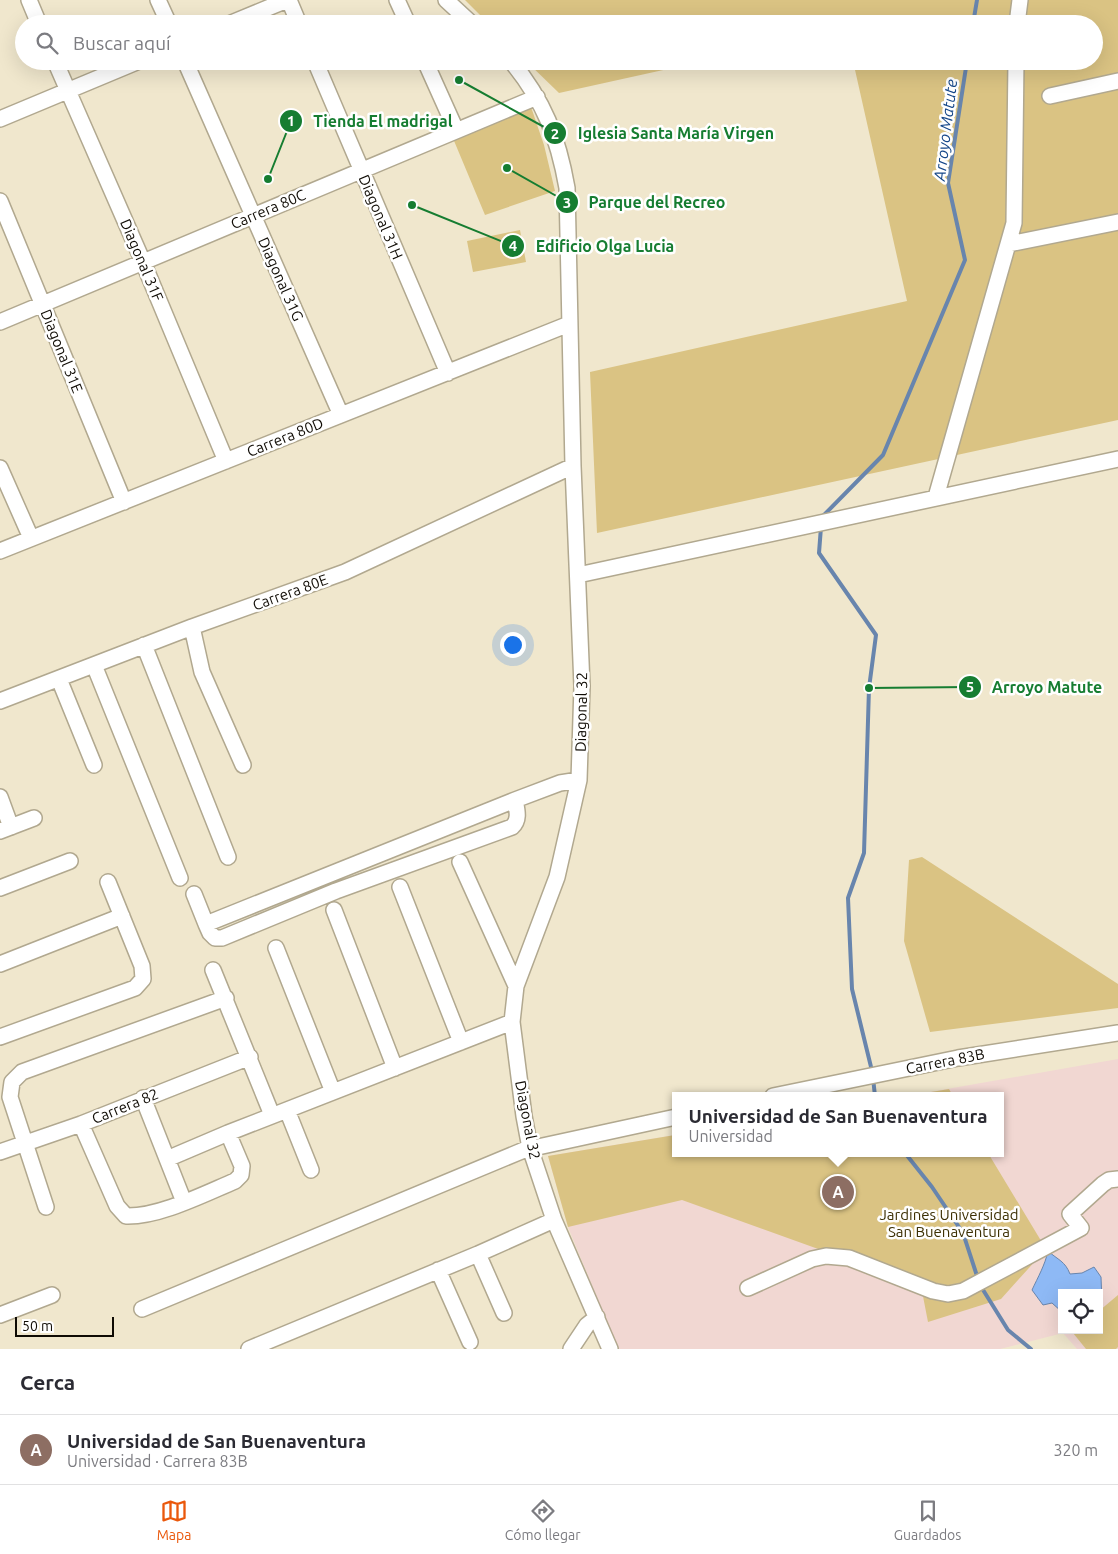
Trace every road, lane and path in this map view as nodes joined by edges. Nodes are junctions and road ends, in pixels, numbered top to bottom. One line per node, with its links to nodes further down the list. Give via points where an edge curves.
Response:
1 (29, 0): 7 (street)
2 (158, 0): 8 (street)
3 (288, 0): 9 (street); 10 (street)
4 (397, 0): 11 (street)
5 (446, 0): 12 (street)
6 (1020, 0): 13 (street)
7 (35, 15)
8 (165, 15)
9 (251, 15)
10 (295, 15)
11 (404, 15)
12 (462, 15)
13 (1018, 15)
14 (59, 70): 22 (street, Diagonal 31F)
15 (117, 70): 22 (street)
16 (189, 70): 29 (street, Diagonal 31G)
17 (319, 70): 27 (street, Diagonal 31H)
18 (429, 70): 26 (street)
19 (518, 70): 24 (street, Diagonal 32)
20 (1016, 70): 31 (street, via 1014,223)
21 (1118, 81): 23 (street)
22 (67, 91): 25 (street); 32 (street, Diagonal 31F)
23 (1050, 96)
24 (537, 97): 26 (street, Carrera 80C); 35 (street, Diagonal 32, via 561,156 566,188)
25 (0, 118)
26 (456, 130): 27 (street, Carrera 80C)
27 (360, 170): 29 (street, Carrera 80C); 36 (street, Diagonal 31H)
28 (0, 201): 33 (street, Diagonal 31E)
29 (253, 215): 32 (street, Carrera 80C); 37 (street, Diagonal 31G)
30 (1118, 222): 31 (street)
31 (1009, 244): 42 (street)
32 (143, 262): 33 (street, Carrera 80C); 39 (street, Diagonal 31F)
33 (42, 304): 34 (street, Carrera 80C); 43 (street, Diagonal 31E)
34 (0, 322)
35 (569, 324): 36 (street, Carrera 80D); 40 (street, Diagonal 32)
36 (448, 372): 37 (street, Carrera 80D)
37 (341, 415): 39 (street, Carrera 80D)
38 (1118, 459): 42 (street)
39 (226, 461): 43 (street, Carrera 80D)
40 (573, 466): 46 (street, Diagonal 32); 47 (street, Carrera 80E, via 345,572)
41 (0, 468): 44 (street)
42 (936, 497): 46 (street)
43 (124, 502): 44 (street, Carrera 80D)
44 (31, 538): 45 (street, Carrera 80D)
45 (0, 551)
46 (578, 575): 54 (street, Diagonal 32, via 582,686)
47 (192, 627): 48 (street, Carrera 80E); 53 (street, via 202,672)
48 (144, 646): 49 (street, Carrera 80E); 59 (street)
49 (94, 665): 50 (street, Carrera 80E); 62 (street)
50 (59, 679): 51 (street, Carrera 80E); 52 (street)
51 (0, 701)
52 (94, 765)
53 (242, 765)
54 (579, 780): 56 (street, via 560,783); 73 (street, Diagonal 32, via 557,877)
55 (0, 797): 58 (street)
56 (515, 800): 69 (street); 69 (street, via 518,817 512,827 336,891 222,938 215,938)
57 (34, 818): 58 (street)
58 (6, 829)
59 (228, 857)
60 (70, 861): 65 (street)
61 (460, 862): 73 (street)
62 (180, 878)
63 (108, 882): 68 (street)
64 (400, 887): 78 (street)
65 (0, 888)
66 (194, 894): 69 (street)
67 (334, 910): 80 (street)
68 (122, 916): 71 (street); 77 (street, via 142,966 143,979 135,988)
69 (206, 924)
70 (276, 948): 81 (street)
71 (0, 964)
72 (213, 970): 74 (street)
73 (516, 986): 75 (street, Diagonal 32)
74 (226, 998): 79 (street); 89 (street, via 22,1072 12,1082 10,1097)
75 (512, 1022): 78 (street); 90 (street, Diagonal 32)
76 (1118, 1033): 82 (street, Carrera 83B, via 958,1058)
77 (0, 1037)
78 (461, 1042): 80 (street)
79 (250, 1057): 83 (street, Carrera 82); 85 (street)
80 (395, 1068): 81 (street)
81 (334, 1092): 84 (street)
82 (791, 1092)
83 (143, 1098): 87 (street, Carrera 82); 92 (street)
84 (287, 1110): 85 (street); 93 (street)
85 (272, 1115): 88 (street)
86 (672, 1118): 90 (street)
87 (81, 1124): 89 (street, Carrera 82); 95 (street, via 117,1206 126,1216 139,1217)
88 (228, 1133): 92 (street); 95 (street, via 242,1166 241,1175 235,1181)
89 (24, 1143): 91 (street, Carrera 82); 96 (street)
90 (530, 1148): 97 (street, Diagonal 32); 102 (street)
91 (0, 1152)
92 (167, 1159): 95 (street)
93 (311, 1170)
94 (1118, 1179): 100 (street, via 1103,1184 1070,1214 1081,1228 963,1291 948,1294 933,1291 849,1258 826,1256 812,1259)
95 (184, 1202)
96 (46, 1207)
97 (554, 1220): 98 (street); 105 (street, Diagonal 32)
98 (478, 1254): 99 (street); 103 (street)
99 (438, 1270): 106 (street); 107 (street)
100 (748, 1288)
101 (52, 1295): 104 (street)
102 (142, 1309)
103 (504, 1313)
104 (0, 1315)
105 (597, 1316): 108 (street); 109 (street, Diagonal 32)
106 (470, 1342)
107 (256, 1348)
108 (571, 1349)
109 (610, 1349)

